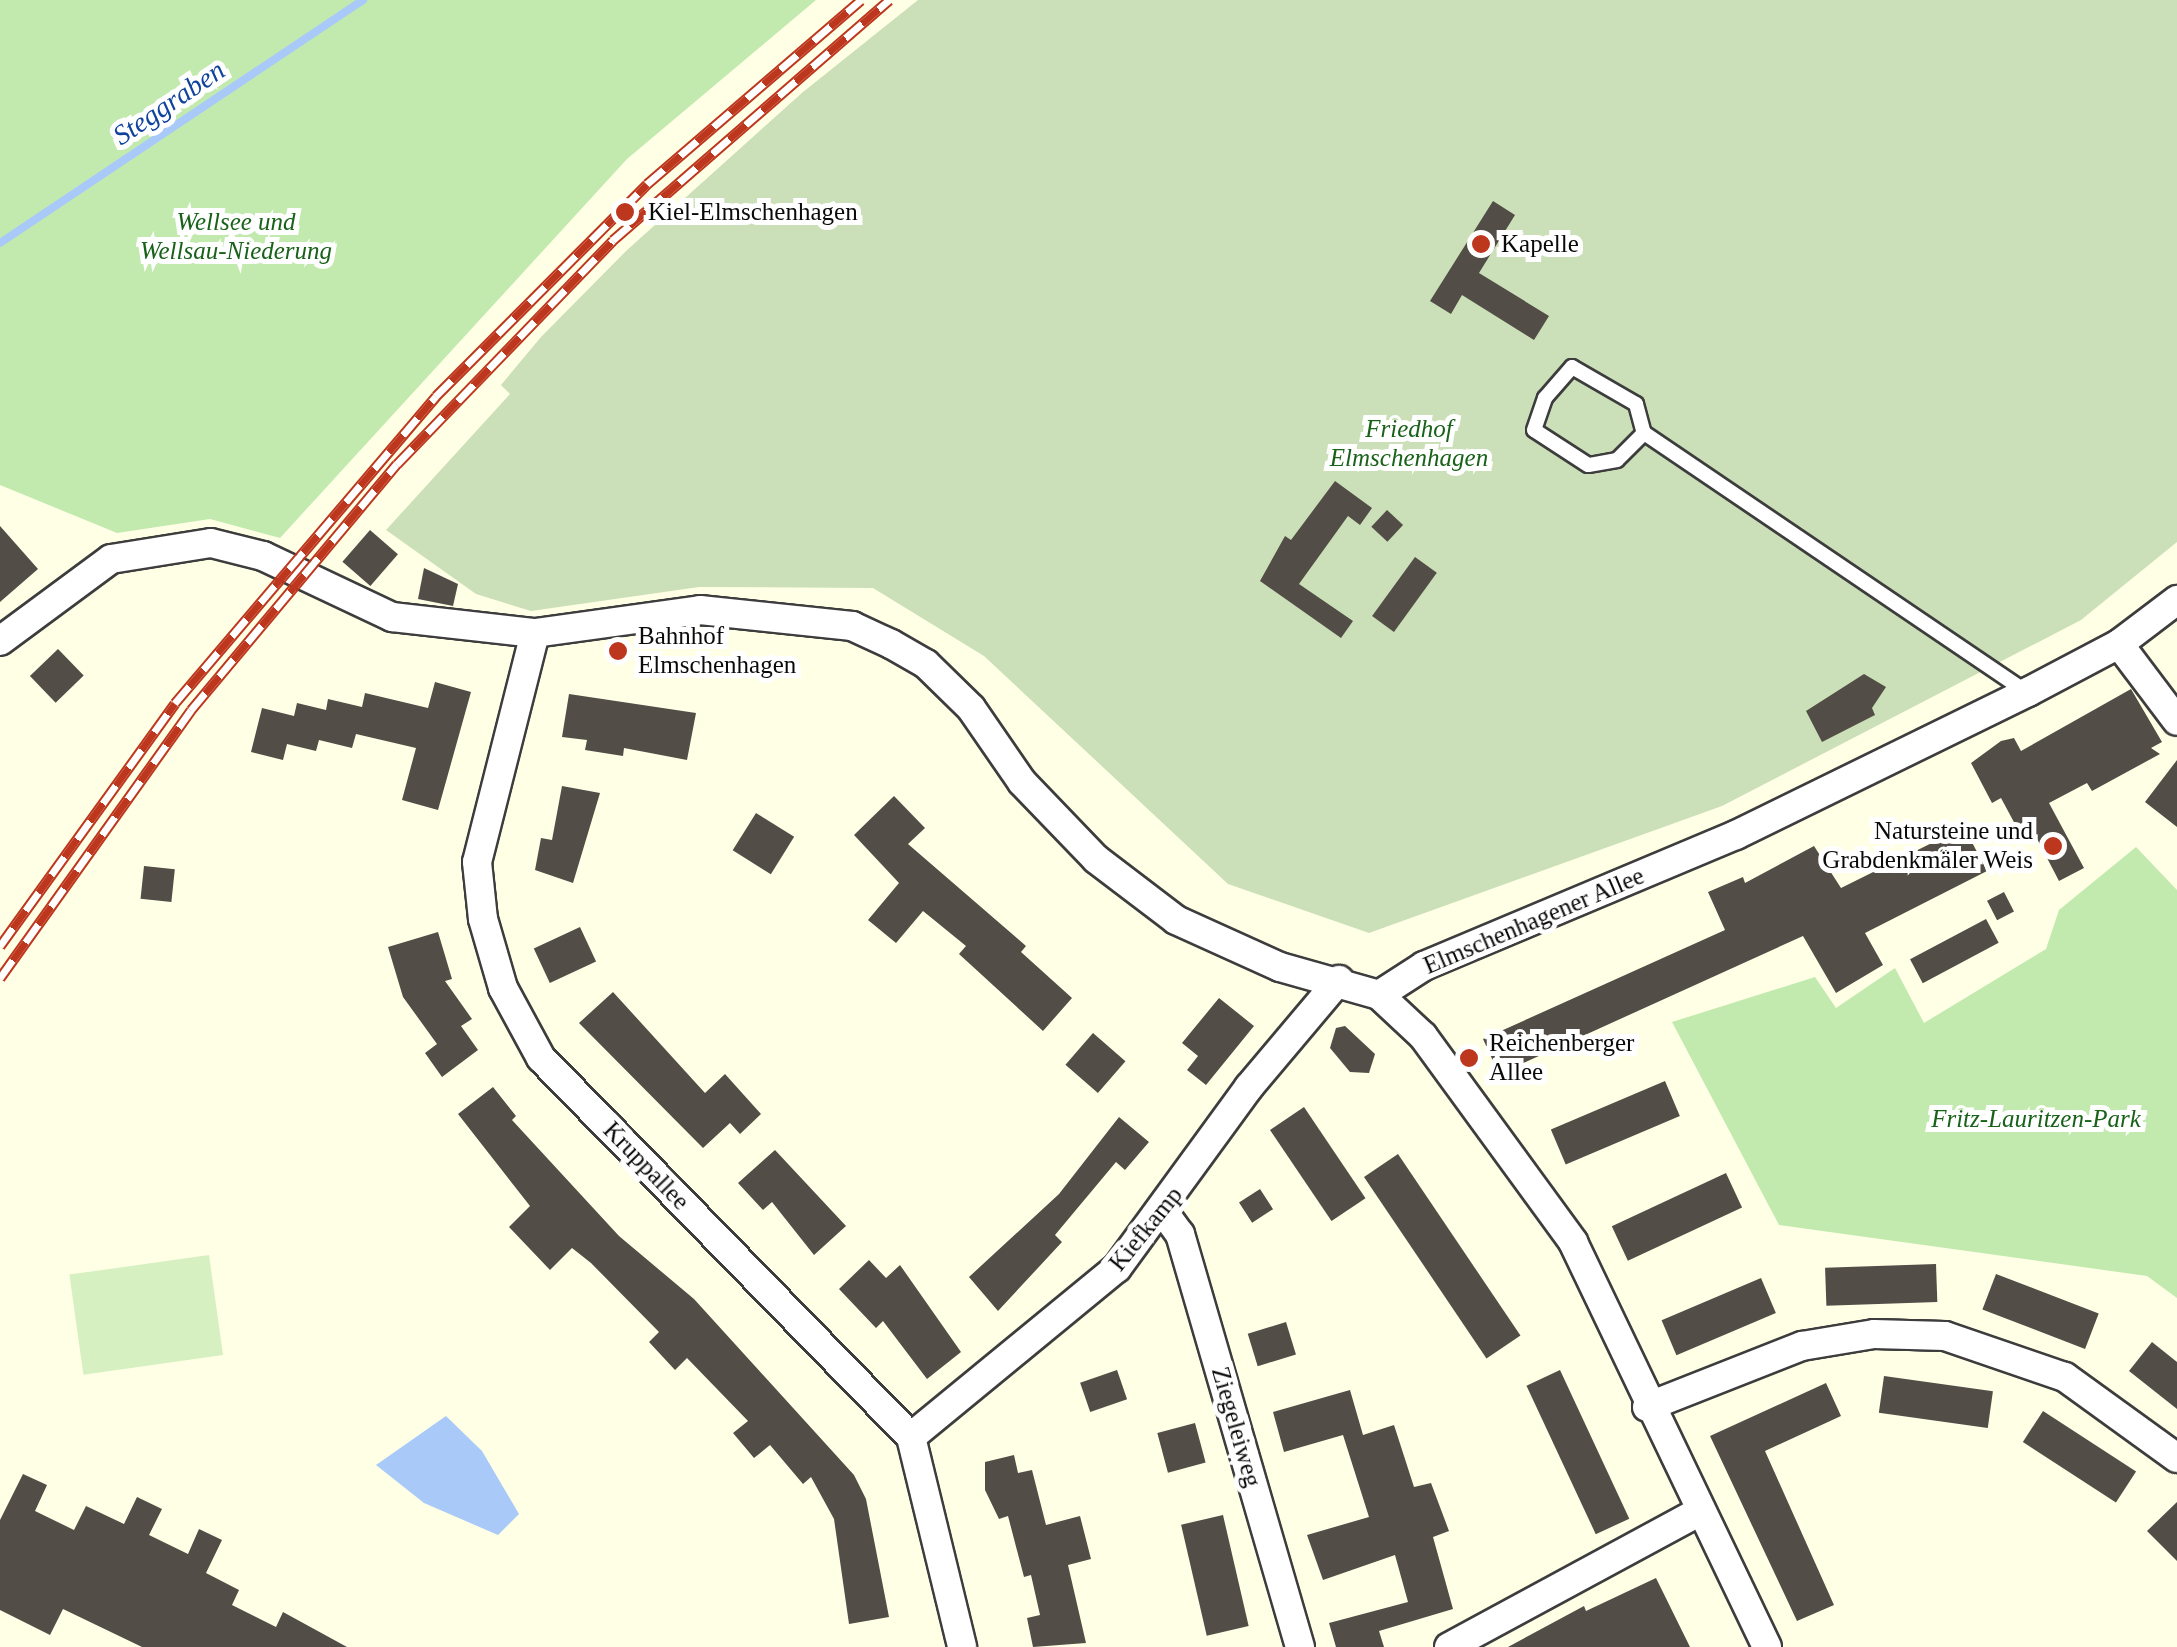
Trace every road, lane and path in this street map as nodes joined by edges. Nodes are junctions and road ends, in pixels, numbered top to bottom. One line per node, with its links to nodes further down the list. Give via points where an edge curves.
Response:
1 (1644, 433): 1 (lane, via 1617,460 1588,465 1534,430 1546,398 1572,366 1636,404); 6 (lane)
2 (2177, 600): 5 (street, Elmschenhagener Allee)
3 (536, 633): 4 (street, via 392,617 262,556 186,544 112,560); 8 (street, via 700,610 852,626 926,664 1096,860 1176,920 1280,967); 12 (street, Kruppallee, via 477,862 483,919 503,988 541,1058)
4 (0, 641)
5 (2119, 644): 6 (street, Elmschenhagener Allee); 7 (street)
6 (2028, 692): 9 (street, Elmschenhagener Allee, via 1736,835 1424,966)
7 (2177, 721)
8 (1339, 980): 9 (street); 10 (street, Kiefkamp, via 1249,1086)
9 (1379, 995): 11 (street, via 1422,1036 1573,1242)
10 (1163, 1211): 12 (street, Kiefkamp, via 1117,1268); 16 (street, Ziegeleiweg, via 1180,1234)
11 (1648, 1406): 13 (street, via 1802,1346 1874,1334 1945,1336 2065,1377); 14 (street)
12 (912, 1437): 15 (street)
13 (2177, 1458)
14 (1699, 1512): 17 (street); 18 (street)
15 (962, 1647)
16 (1300, 1647)
17 (1449, 1647)
18 (1766, 1647)

